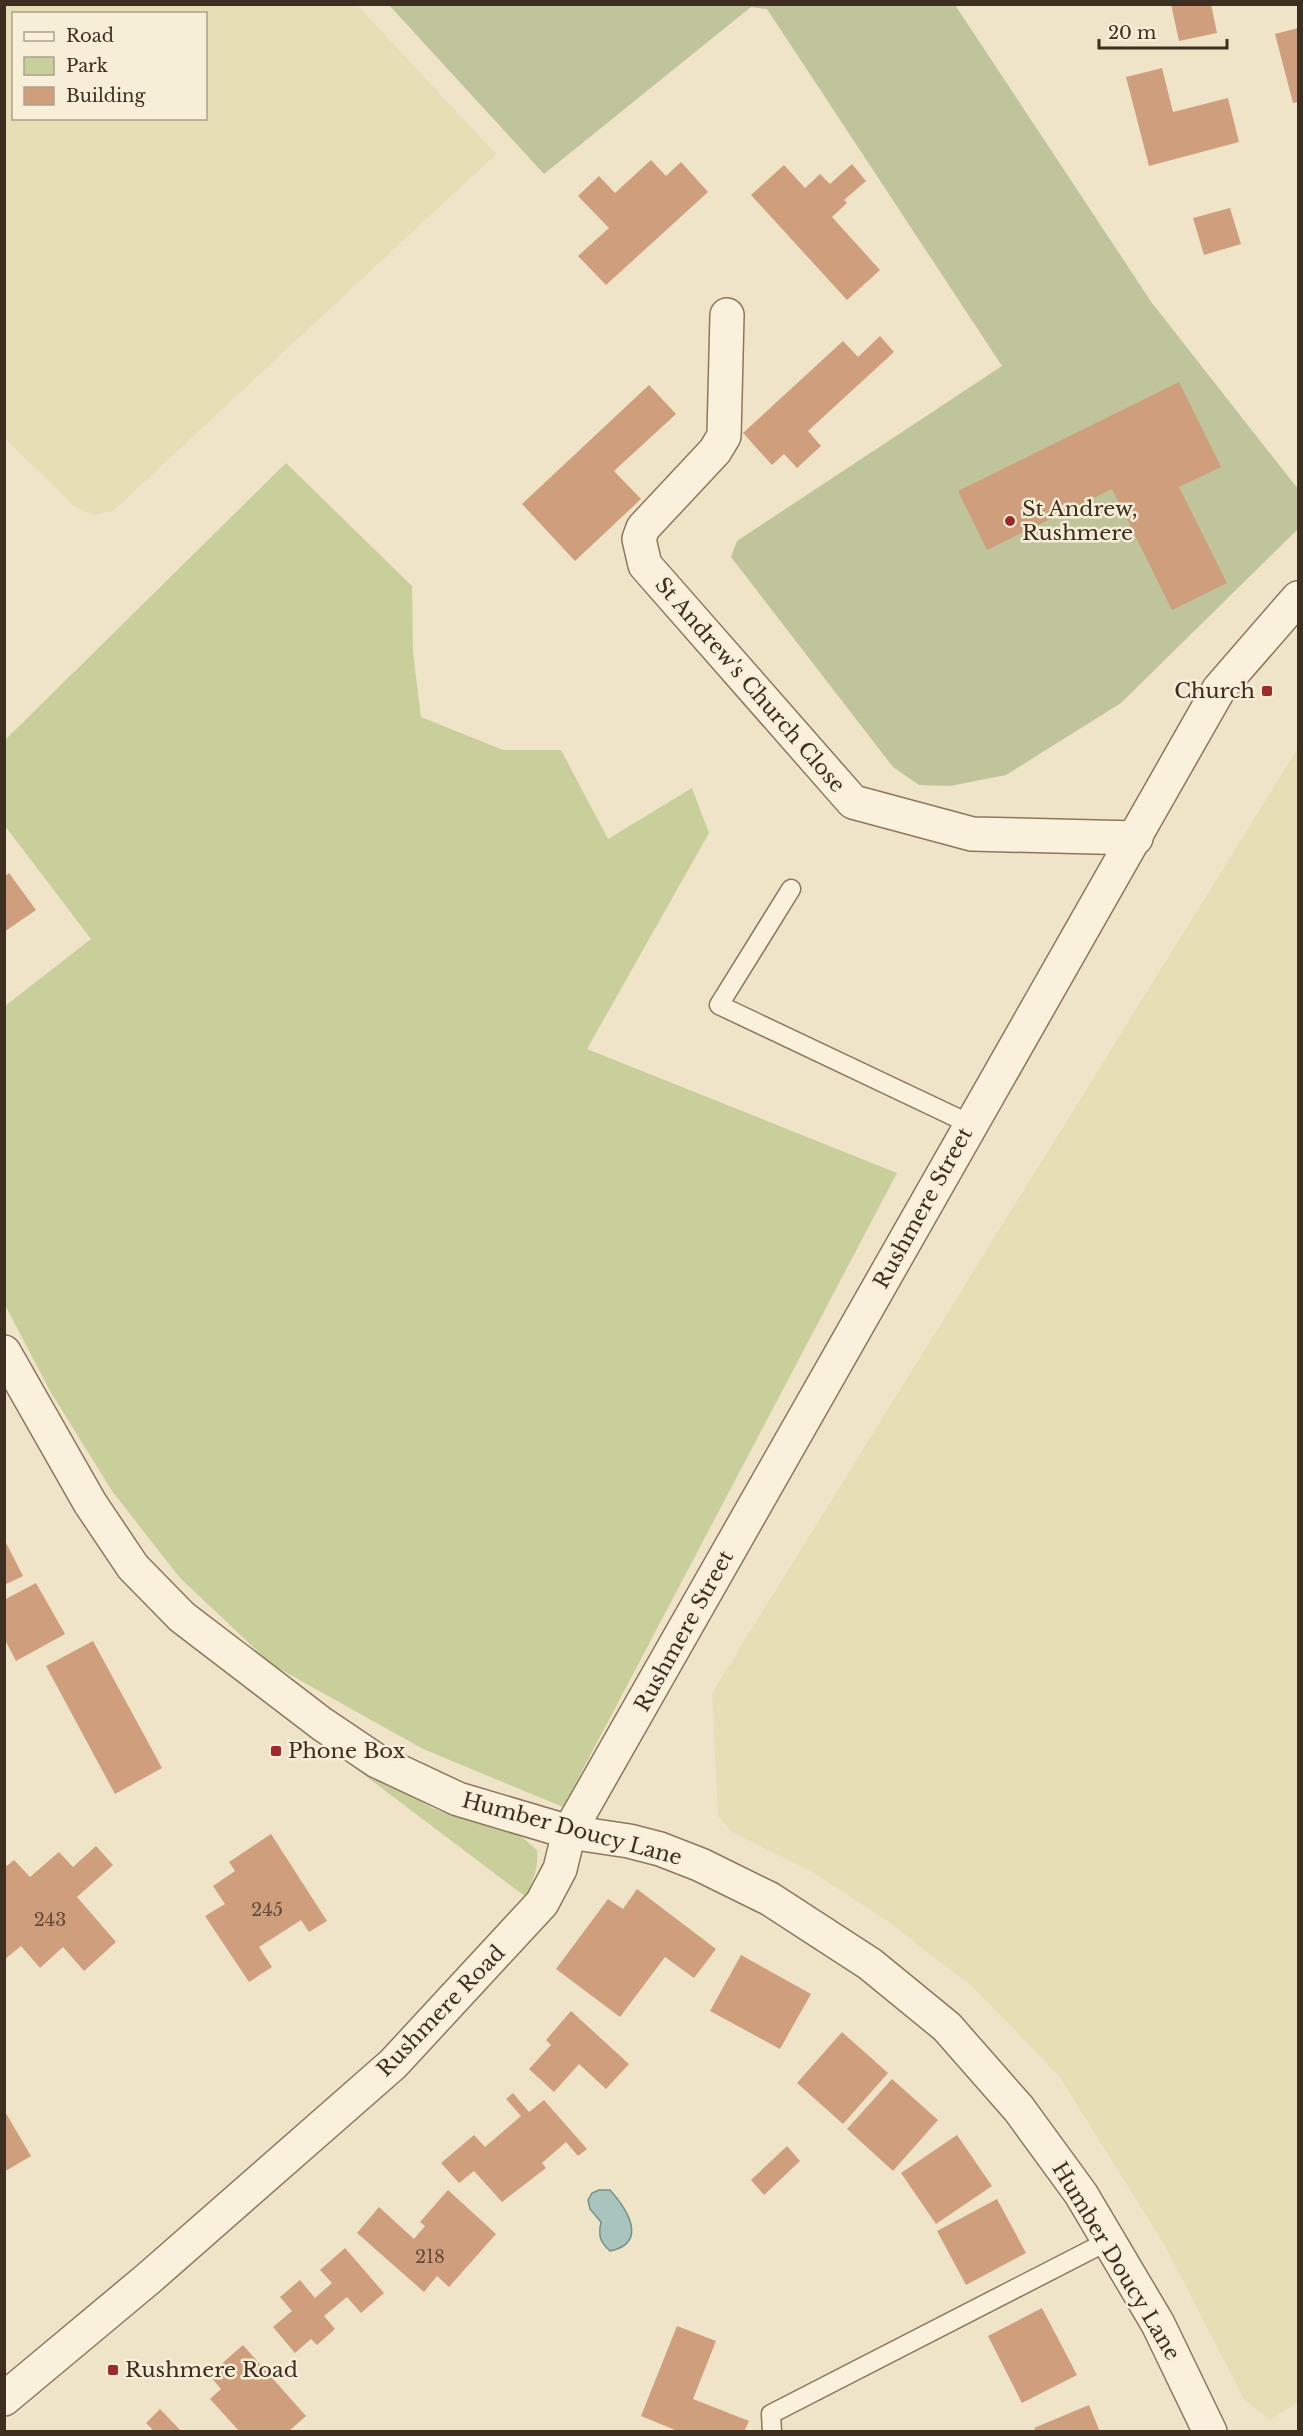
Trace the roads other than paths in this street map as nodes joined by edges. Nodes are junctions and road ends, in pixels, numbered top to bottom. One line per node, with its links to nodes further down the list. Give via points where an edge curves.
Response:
1 (727, 315): 3 (street, St Andrew's Church Close, via 724,436 715,451 643,528 639,539 645,565 853,802 972,834)
2 (1299, 598): 3 (street, Rushmere Street, via 1219,689)
3 (1136, 838): 5 (street, Rushmere Street)
4 (790, 889): 5 (lane, via 719,1005)
5 (970, 1124): 7 (street, Rushmere Street)
6 (4, 1352): 7 (street, Humber Doucy Lane, via 90,1503 133,1566 182,1617 293,1703 377,1761 458,1799)
7 (569, 1832): 8 (street, Humber Doucy Lane, via 629,1840 701,1865 770,1899 870,1965 970,2050 1081,2194); 9 (street, Rushmere Road, via 560,1869 542,1903 393,2064)
8 (1108, 2241): 10 (lane, via 771,2414); 11 (street, Humber Doucy Lane, via 1158,2324)
9 (4, 2399)
10 (772, 2432)
11 (1210, 2432)

